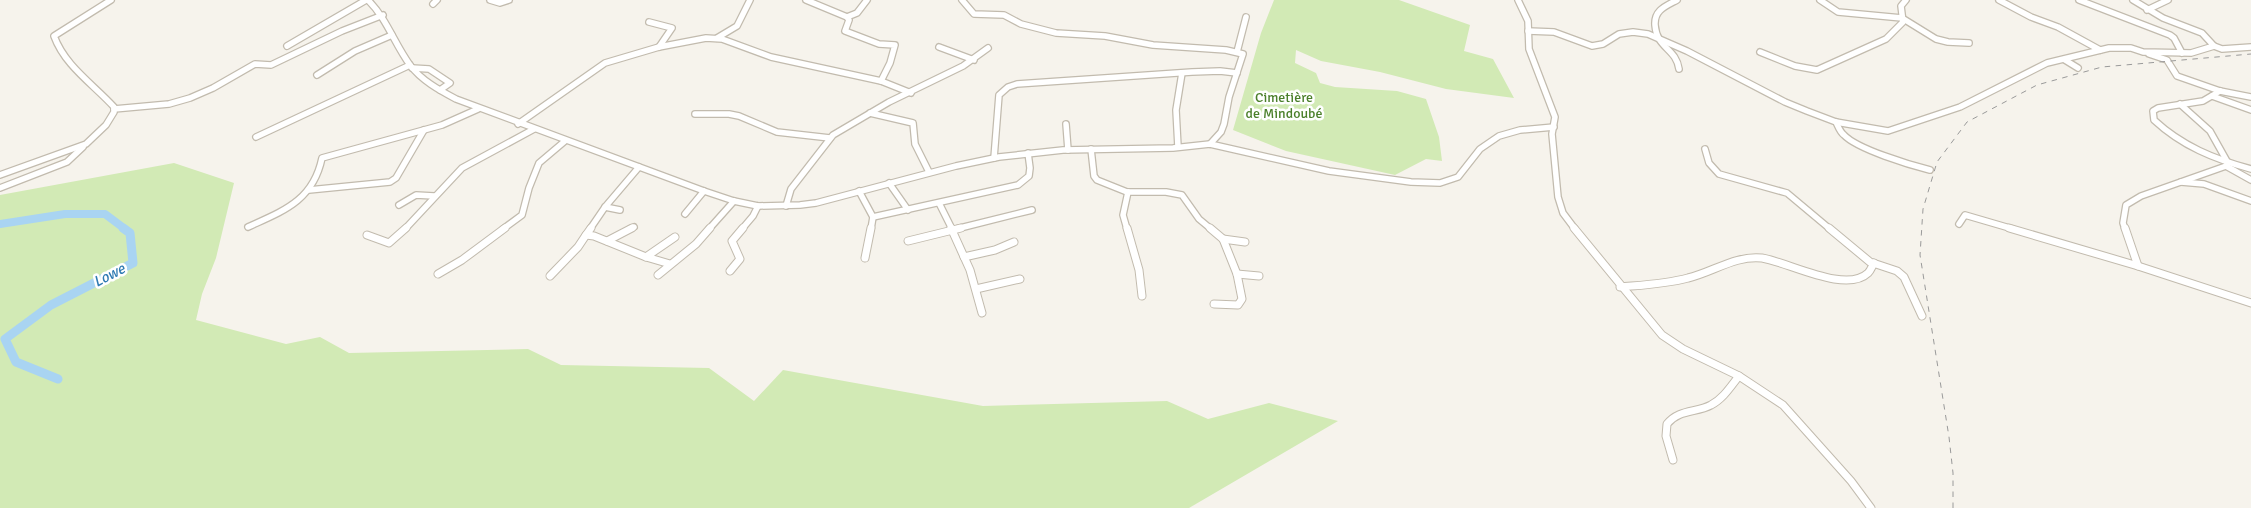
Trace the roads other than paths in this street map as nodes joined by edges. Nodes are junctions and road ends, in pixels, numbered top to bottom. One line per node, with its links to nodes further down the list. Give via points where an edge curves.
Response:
1 (111, 0): 58 (street, via 54,36 60,50)
2 (367, 0): 20 (street); 30 (street)
3 (490, 0): 4 (street, via 500,3)
4 (509, 0)
5 (750, 0): 28 (street, via 737,26)
6 (806, 0): 21 (street)
7 (867, 0): 21 (street, via 857,13)
8 (962, 0): 37 (street, via 974,14 1004,15 1021,24 1056,33)
9 (1518, 0): 25 (street, via 1528,21)
10 (1661, 0): 18 (street)
11 (1677, 0): 18 (street)
12 (1820, 0): 23 (street, via 1828,8 1851,15)
13 (1906, 0): 23 (street, via 1901,6)
14 (1999, 0): 36 (street, via 2031,17 2058,26)
15 (2079, 0): 40 (street, via 2170,35)
16 (2133, 0): 19 (street)
17 (2168, 0): 19 (street)
18 (1659, 10): 27 (street, via 1653,20)
19 (2147, 10): 31 (street, via 2194,28)
20 (384, 15): 26 (street); 58 (street, via 271,65 255,64 190,98 169,104)
21 (847, 17): 51 (street, via 845,31 879,44 895,45)
22 (1246, 17): 37 (street)
23 (1903, 18): 29 (street, via 1926,36 1940,42); 38 (street, via 1900,26 1886,39 1818,70 1795,66)
24 (649, 22): 32 (street, via 672,28)
25 (1528, 31): 27 (street, via 1554,32 1592,46 1628,32); 66 (street, via 1529,49 1555,117)
26 (392, 34): 44 (street); 50 (street, via 355,50)
27 (1656, 37): 47 (street, via 1672,52); 63 (street, via 1785,102)
28 (717, 38): 32 (street); 51 (street, via 771,57)
29 (1969, 43)
30 (287, 46)
31 (2214, 46): 33 (street, via 2222,49); 40 (street)
32 (658, 47): 64 (street, via 598,66)
33 (2251, 47)
34 (939, 48): 41 (street)
35 (988, 48): 42 (street)
36 (2100, 50): 39 (street, via 2118,47); 43 (street)
37 (1237, 52): 49 (street, via 1243,54)
38 (1760, 52)
39 (2143, 52): 40 (street); 53 (street, via 2167,60 2181,78)
40 (2182, 53)
41 (966, 57): 42 (street); 45 (street)
42 (974, 60): 45 (street)
43 (2065, 60): 46 (street); 63 (street, via 2047,63 1960,108 1895,130)
44 (411, 66): 52 (street); 52 (street, via 429,69 450,84); 69 (street)
45 (960, 68): 54 (street)
46 (2078, 68)
47 (1679, 69)
48 (1182, 73): 49 (street, via 1220,71); 74 (street, via 1174,126); 79 (street, via 1008,87 999,96)
49 (1237, 74): 73 (street, via 1221,132)
50 (317, 75)
51 (881, 81): 54 (street)
52 (440, 90): 59 (street)
53 (2220, 91): 55 (street); 56 (street)
54 (911, 93): 61 (street)
55 (2212, 96): 57 (street, via 2203,101); 60 (street)
56 (2251, 96)
57 (2180, 104): 80 (street, via 2210,131); 80 (street, via 2153,111 2154,120 2180,142)
58 (114, 109): 72 (street, via 106,125)
59 (478, 109): 64 (street); 68 (street)
60 (2251, 110)
61 (870, 113): 70 (street); 84 (street, via 913,123 915,144)
62 (695, 114): 70 (street, via 729,114 777,132)
63 (1836, 122): 83 (street, via 1843,134 1858,144 1902,163)
64 (518, 124): 67 (street)
65 (1066, 124): 77 (street)
66 (1554, 128): 73 (street, via 1502,134 1480,149 1458,177 1433,183 1329,171); 132 (street, via 1559,205)
67 (534, 129): 71 (street); 94 (street, via 462,168)
68 (424, 130): 90 (street, via 322,158 318,177); 90 (street, via 396,178 390,182)
69 (256, 137)
70 (830, 138): 100 (street, via 792,189)
71 (566, 141): 81 (street); 126 (street, via 538,163 522,215)
72 (86, 144): 85 (street); 89 (street, via 67,162)
73 (1210, 144): 74 (street)
74 (1178, 147): 75 (street)
75 (1091, 149): 77 (street); 93 (street, via 1097,180)
76 (1705, 149): 122 (street, via 1709,164 1719,174 1788,193)
77 (1068, 150): 78 (street)
78 (1028, 154): 79 (street); 97 (street, via 1031,173 1026,182)
79 (994, 158): 84 (street)
80 (2227, 164): 82 (street); 86 (street); 87 (street)
81 (639, 167): 91 (street); 101 (street)
82 (2251, 169)
83 (1930, 170)
84 (929, 172): 88 (street)
85 (0, 175)
86 (2251, 180)
87 (2180, 182): 96 (street, via 2204,184); 124 (street, via 2126,205 2123,223)
88 (889, 183): 92 (street); 103 (street)
89 (0, 188)
90 (309, 190): 108 (street, via 280,213)
91 (704, 191): 95 (street); 105 (street)
92 (859, 191): 100 (street, via 816,203); 106 (street)
93 (1128, 192): 114 (street, via 1166,191 1182,195 1199,219); 134 (street, via 1123,215 1140,270)
94 (434, 196): 98 (street, via 416,195); 111 (street, via 389,243)
95 (734, 201): 99 (street); 123 (street, via 696,244)
96 (2251, 201)
97 (939, 203): 103 (street); 110 (street)
98 (399, 205)
99 (758, 206): 100 (street); 125 (street, via 732,241 740,259)
100 (786, 206)
101 (605, 207): 102 (street); 112 (street)
102 (620, 210)
103 (908, 210): 106 (street)
104 (1032, 210): 110 (street)
105 (685, 214)
106 (873, 217): 120 (street)
107 (1959, 224): 124 (street, via 1966,215)
108 (248, 227)
109 (634, 227): 115 (street)
110 (951, 229): 116 (street); 121 (street)
111 (367, 235)
112 (586, 235): 115 (street); 129 (street)
113 (675, 237): 119 (street)
114 (1223, 239): 118 (street); 127 (street)
115 (607, 241): 119 (street)
116 (908, 241)
117 (1014, 242): 121 (street)
118 (1245, 242)
119 (646, 257): 123 (street)
120 (865, 258)
121 (964, 258): 133 (street)
122 (1874, 263): 132 (street, via 1868,274 1857,279 1843,279 1818,275 1768,259 1742,257 1691,278); 138 (street, via 1897,271 1904,278)
123 (670, 264): 128 (street)
124 (2138, 266): 135 (street)
125 (730, 270)
126 (438, 274)
127 (1238, 274): 130 (street); 136 (street, via 1241,302)
128 (658, 275)
129 (550, 276)
130 (1259, 276)
131 (1020, 279): 133 (street)
132 (1620, 286): 139 (street, via 1671,342)
133 (976, 288): 137 (street)
134 (1142, 296)
135 (2251, 303)
136 (1214, 304)
137 (982, 313)
138 (1922, 316)
139 (1739, 376): 140 (street, via 1710,406 1681,413 1668,424 1664,436); 141 (street, via 1783,405)
140 (1673, 460)
141 (1871, 508)

